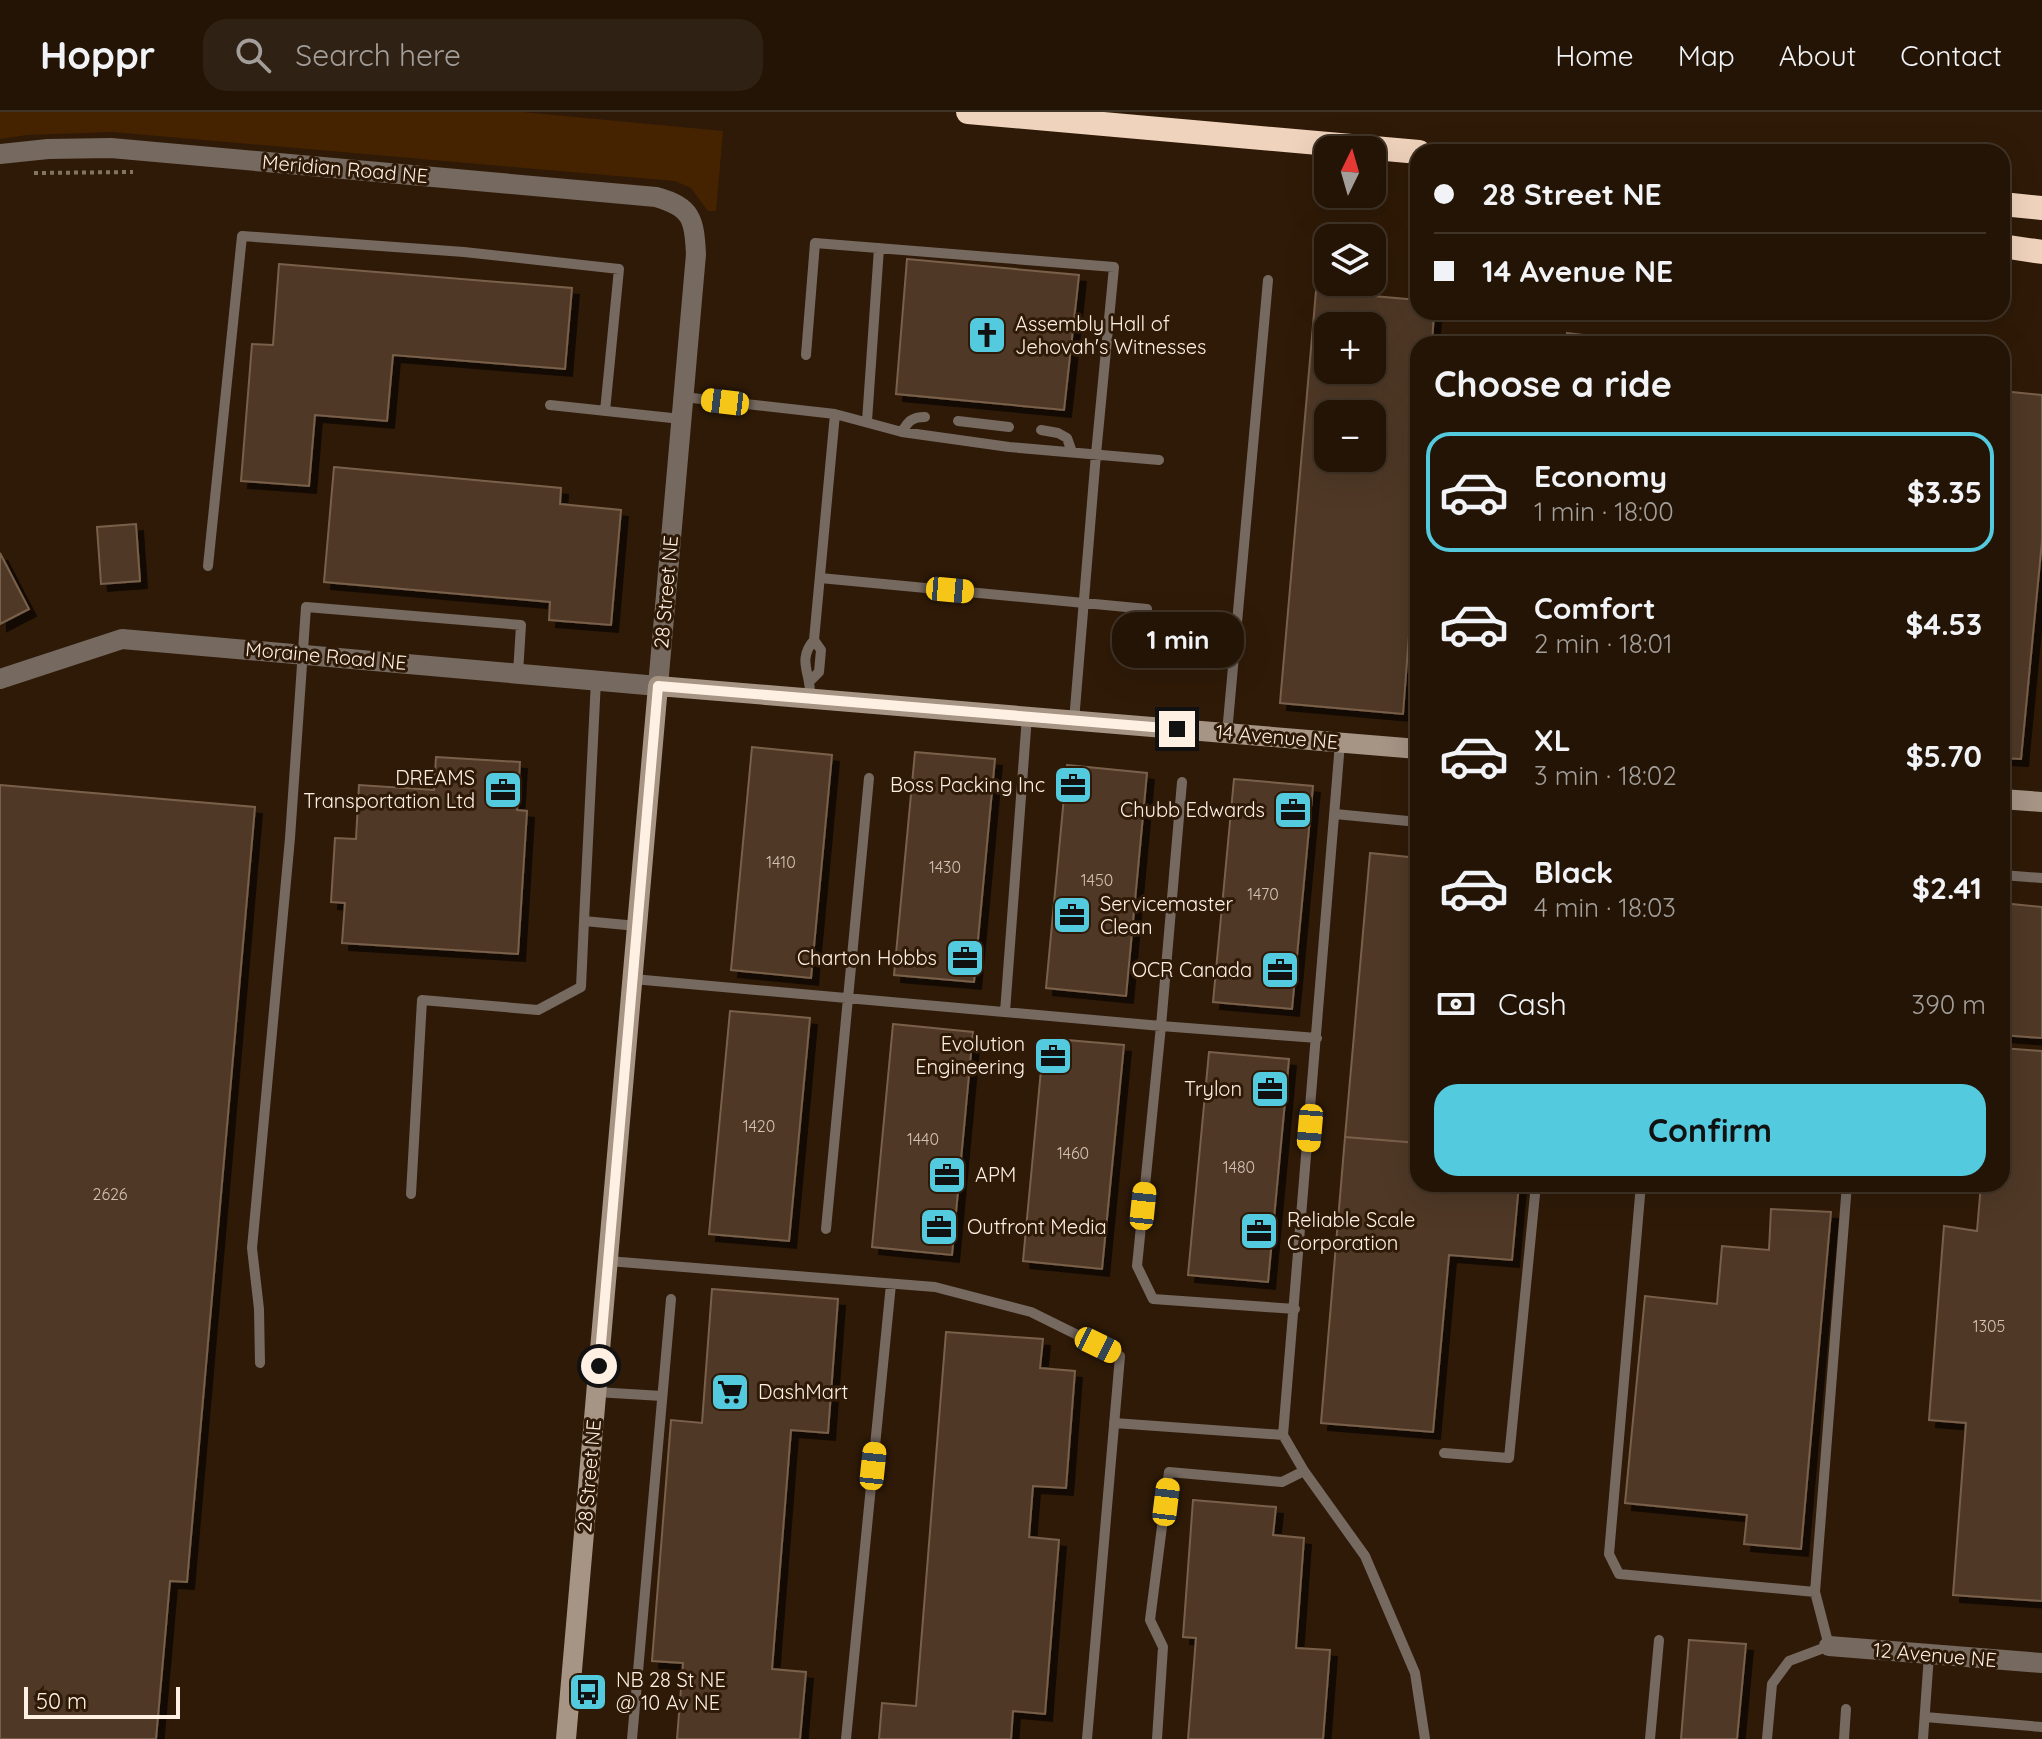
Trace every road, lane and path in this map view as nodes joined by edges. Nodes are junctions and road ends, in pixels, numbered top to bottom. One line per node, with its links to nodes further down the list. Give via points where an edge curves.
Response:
1 (968, 112): 2 (highway)
2 (1410, 151)
3 (0, 154): 6 (street, Meridian Road NE, via 111,148 656,197)
4 (2010, 205): 5 (highway)
5 (2042, 208)
6 (687, 211): 12 (street, 28 Street NE, via 696,254)
7 (2010, 247): 9 (highway)
8 (879, 248): 11 (lane, via 815,243); 18 (lane); 24 (lane, via 1114,267)
9 (2042, 252)
10 (1268, 280): 38 (lane)
11 (806, 355)
12 (683, 397): 15 (lane); 17 (street, 28 Street NE)
13 (550, 405): 14 (lane)
14 (605, 411): 17 (lane); 26 (lane, via 619,269 242,236)
15 (835, 414): 18 (lane); 27 (lane)
16 (925, 417): 22 (lane, via 914,417)
17 (681, 419): 34 (street, 28 Street NE)
18 (867, 421): 22 (lane)
19 (958, 421): 20 (lane)
20 (1009, 427)
21 (1041, 430): 23 (lane, via 1067,438)
22 (902, 432): 23 (lane)
23 (1072, 452): 24 (lane)
24 (1096, 454): 25 (lane); 28 (lane)
25 (1159, 460)
26 (208, 566)
27 (820, 578): 28 (lane); 35 (lane, via 814,640 821,650)
28 (1084, 603): 29 (lane); 37 (lane)
29 (1147, 609)
30 (303, 654): 31 (street, Moraine Road NE); 31 (lane, via 306,607 521,625); 32 (street, Moraine Road NE, via 122,639); 65 (lane, via 252,1248)
31 (518, 673): 33 (street, Moraine Road NE)
32 (0, 679)
33 (596, 680): 34 (street, Moraine Road NE); 49 (lane)
34 (658, 686): 35 (street, 14 Avenue NE); 50 (street, 28 Street NE)
35 (811, 689): 36 (street, 14 Avenue NE)
36 (1027, 716): 37 (street, 14 Avenue NE); 53 (lane)
37 (1074, 721): 38 (street, 14 Avenue NE)
38 (1227, 733): 39 (street, 14 Avenue NE)
39 (1340, 743): 40 (street, 14 Avenue NE); 45 (lane)
40 (1410, 748)
41 (869, 778): 52 (lane)
42 (1182, 782): 54 (lane)
43 (2010, 800): 44 (street)
44 (2042, 802)
45 (1335, 814): 46 (lane); 55 (lane)
46 (1410, 821)
47 (2010, 876): 48 (lane)
48 (2042, 878)
49 (584, 921): 50 (lane); 59 (lane, via 581,987 538,1010 422,1000)
50 (637, 926): 51 (street, 28 Street NE)
51 (633, 979): 52 (lane); 61 (street, 28 Street NE)
52 (849, 998): 53 (lane); 60 (lane)
53 (1005, 1012): 54 (lane)
54 (1161, 1026): 55 (lane); 64 (lane, via 1137,1266 1153,1299)
55 (1317, 1038): 64 (lane)
56 (1535, 1192): 70 (lane, via 1509,1458)
57 (1640, 1192): 72 (lane, via 1609,1554 1619,1574)
58 (1846, 1192): 72 (lane)
59 (411, 1194)
60 (826, 1229)
61 (608, 1261): 62 (lane); 66 (street, 28 Street NE)
62 (891, 1284): 68 (lane, via 935,1287 1031,1312 1120,1356); 82 (lane)
63 (671, 1299): 67 (lane)
64 (1295, 1309): 69 (lane)
65 (260, 1363)
66 (596, 1392): 67 (lane); 80 (street, 28 Street NE)
67 (662, 1396): 81 (lane)
68 (1114, 1423): 69 (lane); 83 (lane)
69 (1283, 1435): 71 (lane)
70 (1444, 1453)
71 (1304, 1471): 84 (lane, via 1282,1482 1169,1472 1150,1620 1163,1647); 85 (lane, via 1365,1556 1415,1673)
72 (1815, 1592): 74 (lane)
73 (1659, 1640): 86 (lane)
74 (1829, 1646): 75 (street, 12 Avenue NE); 87 (lane, via 1789,1661 1772,1684)
75 (1929, 1655): 76 (street, 12 Avenue NE); 78 (lane)
76 (2042, 1663)
77 (1846, 1709): 88 (lane)
78 (1925, 1717): 79 (lane); 89 (lane)
79 (2042, 1727)
80 (566, 1739)
81 (632, 1739)
82 (846, 1739)
83 (1087, 1739)
84 (1157, 1739)
85 (1425, 1739)
86 (1650, 1739)
87 (1767, 1739)
88 (1844, 1739)
89 (1923, 1739)

